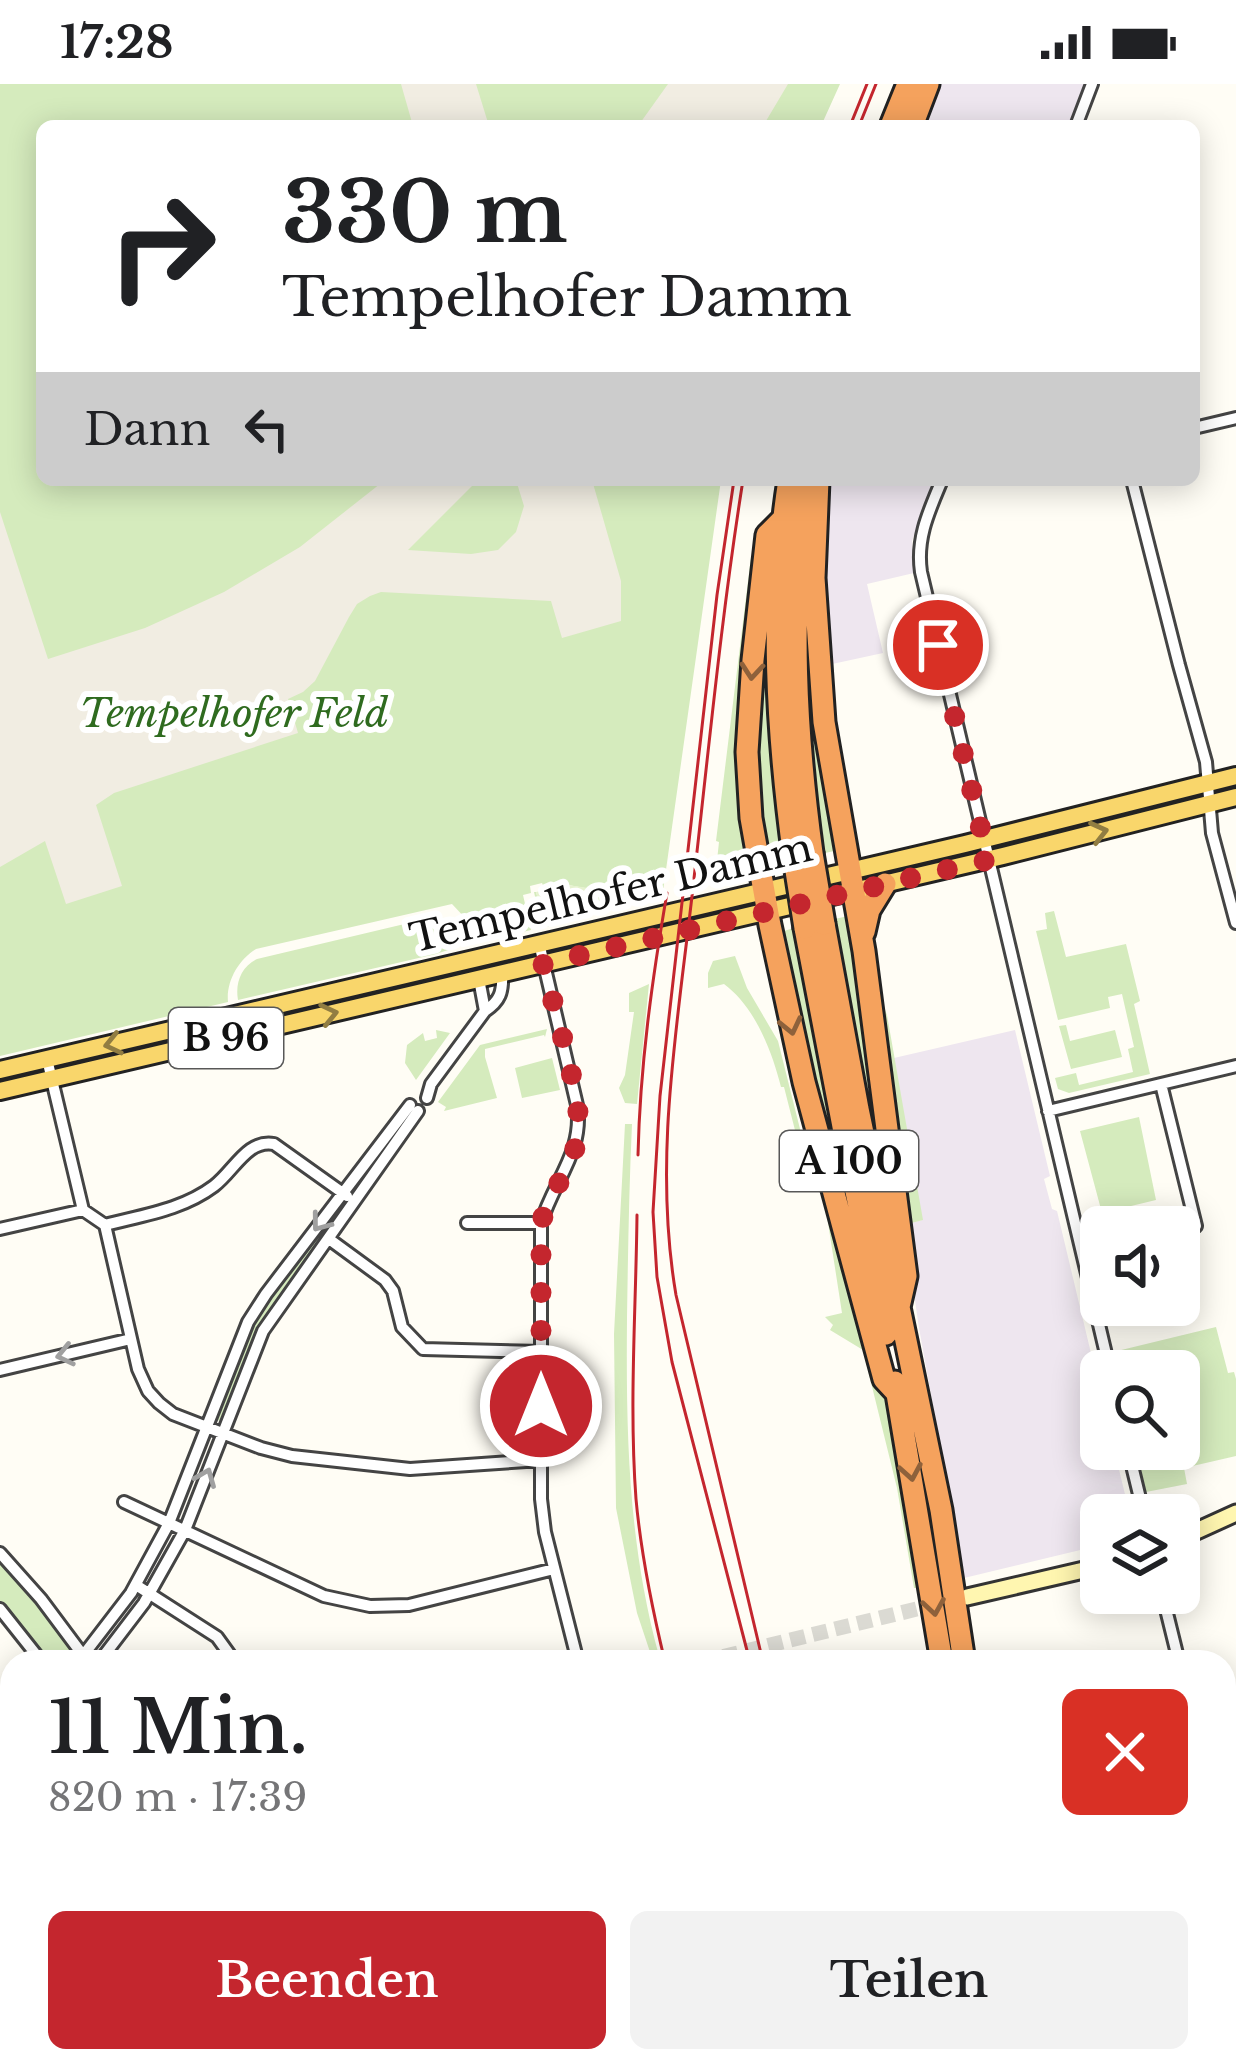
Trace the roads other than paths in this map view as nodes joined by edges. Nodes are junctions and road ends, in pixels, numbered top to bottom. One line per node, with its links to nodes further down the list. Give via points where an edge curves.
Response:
1 (908, 84): 4 (highway)
2 (928, 84): 5 (highway)
3 (1092, 84): 6 (street)
4 (893, 120)
5 (914, 120)
6 (1078, 120)
7 (1236, 418): 8 (street)
8 (1200, 427)
9 (788, 486): 14 (highway, A 100)
10 (805, 486): 20 (highway, A 100, via 794,646)
11 (818, 486): 22 (highway, via 816,628)
12 (940, 486): 19 (street, via 922,530 920,566)
13 (1134, 486): 16 (street)
14 (783, 519): 20 (highway, A 100, via 781,758); 24 (highway, one-way to 24, via 767,535 750,702 747,774)
15 (1236, 776): 16 (main road, Tempelhofer Damm / B 96)
16 (1207, 783): 18 (street); 19 (main road, Tempelhofer Damm / B 96)
17 (1236, 796): 18 (main road, Tempelhofer Damm / B 96)
18 (1209, 803): 21 (main road, Tempelhofer Damm / B 96, one-way to 18); 25 (street)
19 (984, 839): 21 (street); 22 (main road, Tempelhofer Damm / B 96)
20 (803, 855): 26 (highway, A 100, bridge)
21 (988, 860): 23 (main road, Tempelhofer Damm / B 96); 44 (street)
22 (851, 881): 23 (main road, Tempelhofer Damm / B 96); 24 (main road, Tempelhofer Damm / B 96); 28 (highway)
23 (885, 884): 28 (highway, via 869,910)
24 (765, 901): 27 (main road, Tempelhofer Damm / B 96); 30 (main road, Tempelhofer Damm / B 96); 60 (highway, one-way to 60, via 844,1235 884,1379)
25 (1236, 923)
26 (815, 926): 55 (highway, A 100); 60 (highway, A 100, via 845,1141)
27 (538, 943): 29 (main road, Tempelhofer Damm / B 96); 30 (street)
28 (863, 945): 55 (highway, via 906,1276)
29 (474, 959): 32 (main road); 34 (main road, Tempelhofer Damm / B 96)
30 (543, 964): 31 (main road, Tempelhofer Damm / B 96); 51 (street, via 580,1130)
31 (502, 974): 32 (main road, Tempelhofer Damm / B 96); 33 (street, via 499,999)
32 (479, 979): 33 (street); 35 (main road, Tempelhofer Damm / B 96, one-way to 32)
33 (485, 1011): 42 (street)
34 (238, 1014): 35 (main road); 36 (main road, Tempelhofer Damm / B 96, one-way to 36)
35 (244, 1033): 39 (main road, Tempelhofer Damm / B 96)
36 (47, 1059): 38 (main road, Tempelhofer Damm / B 96); 39 (street)
37 (1236, 1066): 40 (street)
38 (0, 1070)
39 (51, 1078): 41 (main road, Tempelhofer Damm / B 96); 49 (street)
40 (1161, 1084): 44 (street); 48 (street)
41 (0, 1090)
42 (423, 1095)
43 (414, 1108): 45 (street)
44 (1048, 1111): 57 (street)
45 (404, 1121): 46 (street); 47 (street)
46 (343, 1193): 47 (street); 52 (street, via 261,1143 190,1201); 61 (street, one-way to 61, via 248,1322)
47 (355, 1202): 54 (street)
48 (1191, 1206)
49 (82, 1210): 52 (street); 53 (street)
50 (466, 1223): 51 (street)
51 (541, 1223): 58 (street)
52 (105, 1225): 56 (street)
53 (0, 1229)
54 (329, 1239): 58 (street, via 385,1280 402,1327 423,1349); 62 (street, via 258,1339)
55 (899, 1307): 84 (highway, A 100)
56 (131, 1339): 59 (street, one-way to 59); 61 (street, via 151,1394)
57 (1105, 1350)
58 (541, 1352): 63 (street)
59 (0, 1370)
60 (898, 1393): 83 (highway, A 100, one-way to 83)
61 (207, 1428): 62 (street); 66 (street)
62 (223, 1434): 63 (street, via 292,1456 387,1467); 68 (street, one-way to 62)
63 (541, 1460): 70 (street)
64 (124, 1502): 66 (street)
65 (1236, 1513): 67 (main road)
66 (169, 1523): 68 (street); 72 (street)
67 (1200, 1529)
68 (184, 1531): 70 (street, via 324,1596 370,1606 431,1600); 73 (street)
69 (0, 1553): 78 (street)
70 (554, 1569): 82 (street)
71 (1080, 1571): 74 (main road)
72 (136, 1585): 73 (street); 79 (street)
73 (149, 1594): 80 (street); 81 (street)
74 (967, 1597)
75 (0, 1610): 77 (street)
76 (1167, 1614): 85 (street)
77 (32, 1650)
78 (76, 1650)
79 (90, 1650)
80 (109, 1650)
81 (226, 1650)
82 (575, 1650)
83 (940, 1650)
84 (962, 1650)
85 (1176, 1650)

